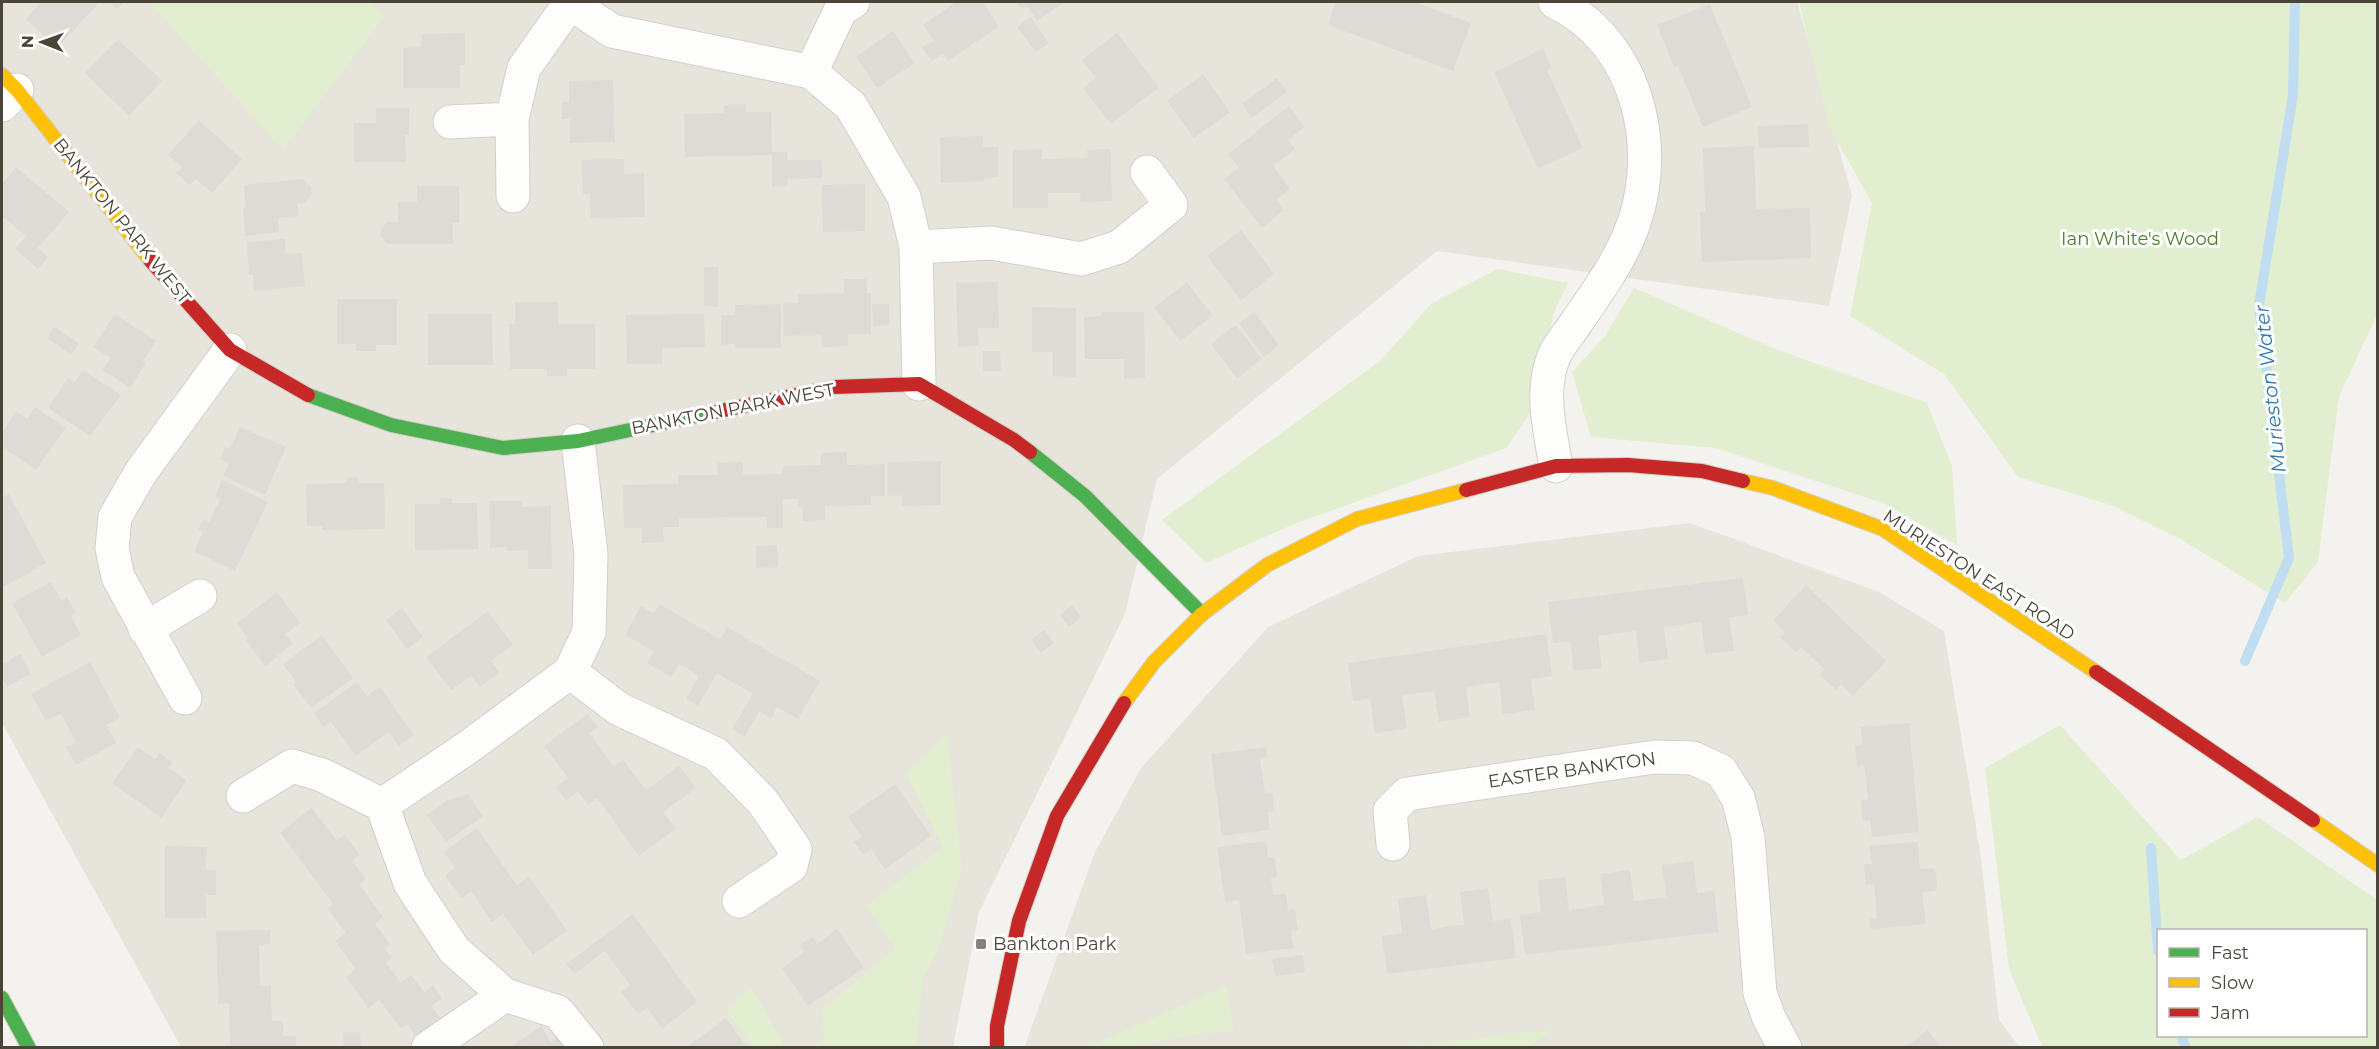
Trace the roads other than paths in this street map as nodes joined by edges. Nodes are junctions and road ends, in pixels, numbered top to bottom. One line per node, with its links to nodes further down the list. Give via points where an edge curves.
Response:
1 (569, 2): 4 (street, via 612,31); 6 (street, via 524,68)
2 (853, 2): 4 (street, via 841,9)
3 (1555, 2): 14 (street, via 1597,30 1620,62 1636,97 1645,136 1640,203 1629,238 1555,354 1547,381)
4 (811, 72): 10 (street, via 851,106 904,197)
5 (6, 90): 11 (street, BANKTON PARK WEST)
6 (512, 119): 7 (street); 9 (street)
7 (450, 122)
8 (1147, 172): 10 (street, via 1171,206 1119,248 1081,259 992,243)
9 (513, 196)
10 (916, 247): 12 (street)
11 (230, 350): 13 (street, BANKTON PARK WEST, via 309,395 391,425 503,448); 17 (street, via 141,472 115,517 112,548 118,577)
12 (919, 384): 13 (street, BANKTON PARK WEST, via 834,387); 16 (street, via 1014,440 1085,496)
13 (578, 441): 18 (street, via 591,554 589,632)
14 (1556, 466): 16 (street, MURIESTON EAST ROAD, via 1357,519 1268,565); 23 (street, MURIESTON EAST ROAD, via 1628,465 1702,471 1773,489 1883,529)
15 (200, 596): 17 (street)
16 (1202, 614): 30 (street, MURIESTON EAST ROAD, via 1154,662 1116,714 1057,816 1019,921 997,1026)
17 (145, 628): 19 (street)
18 (570, 672): 21 (street); 24 (street, via 619,709 716,754 763,802 795,849 790,866)
19 (185, 698)
20 (243, 796): 21 (street, via 292,766)
21 (382, 805): 25 (street, via 410,883 454,950)
22 (1393, 844): 31 (street, EASTER BANKTON, via 1390,811 1407,794 1654,757 1693,758 1720,771 1738,798 1748,837 1760,993)
23 (2378, 865)
24 (739, 900)
25 (505, 995): 28 (street); 29 (street, via 558,1012)
26 (2, 998): 27 (street)
27 (29, 1047)
28 (428, 1047)
29 (587, 1047)
30 (997, 1047)
31 (1785, 1047)

